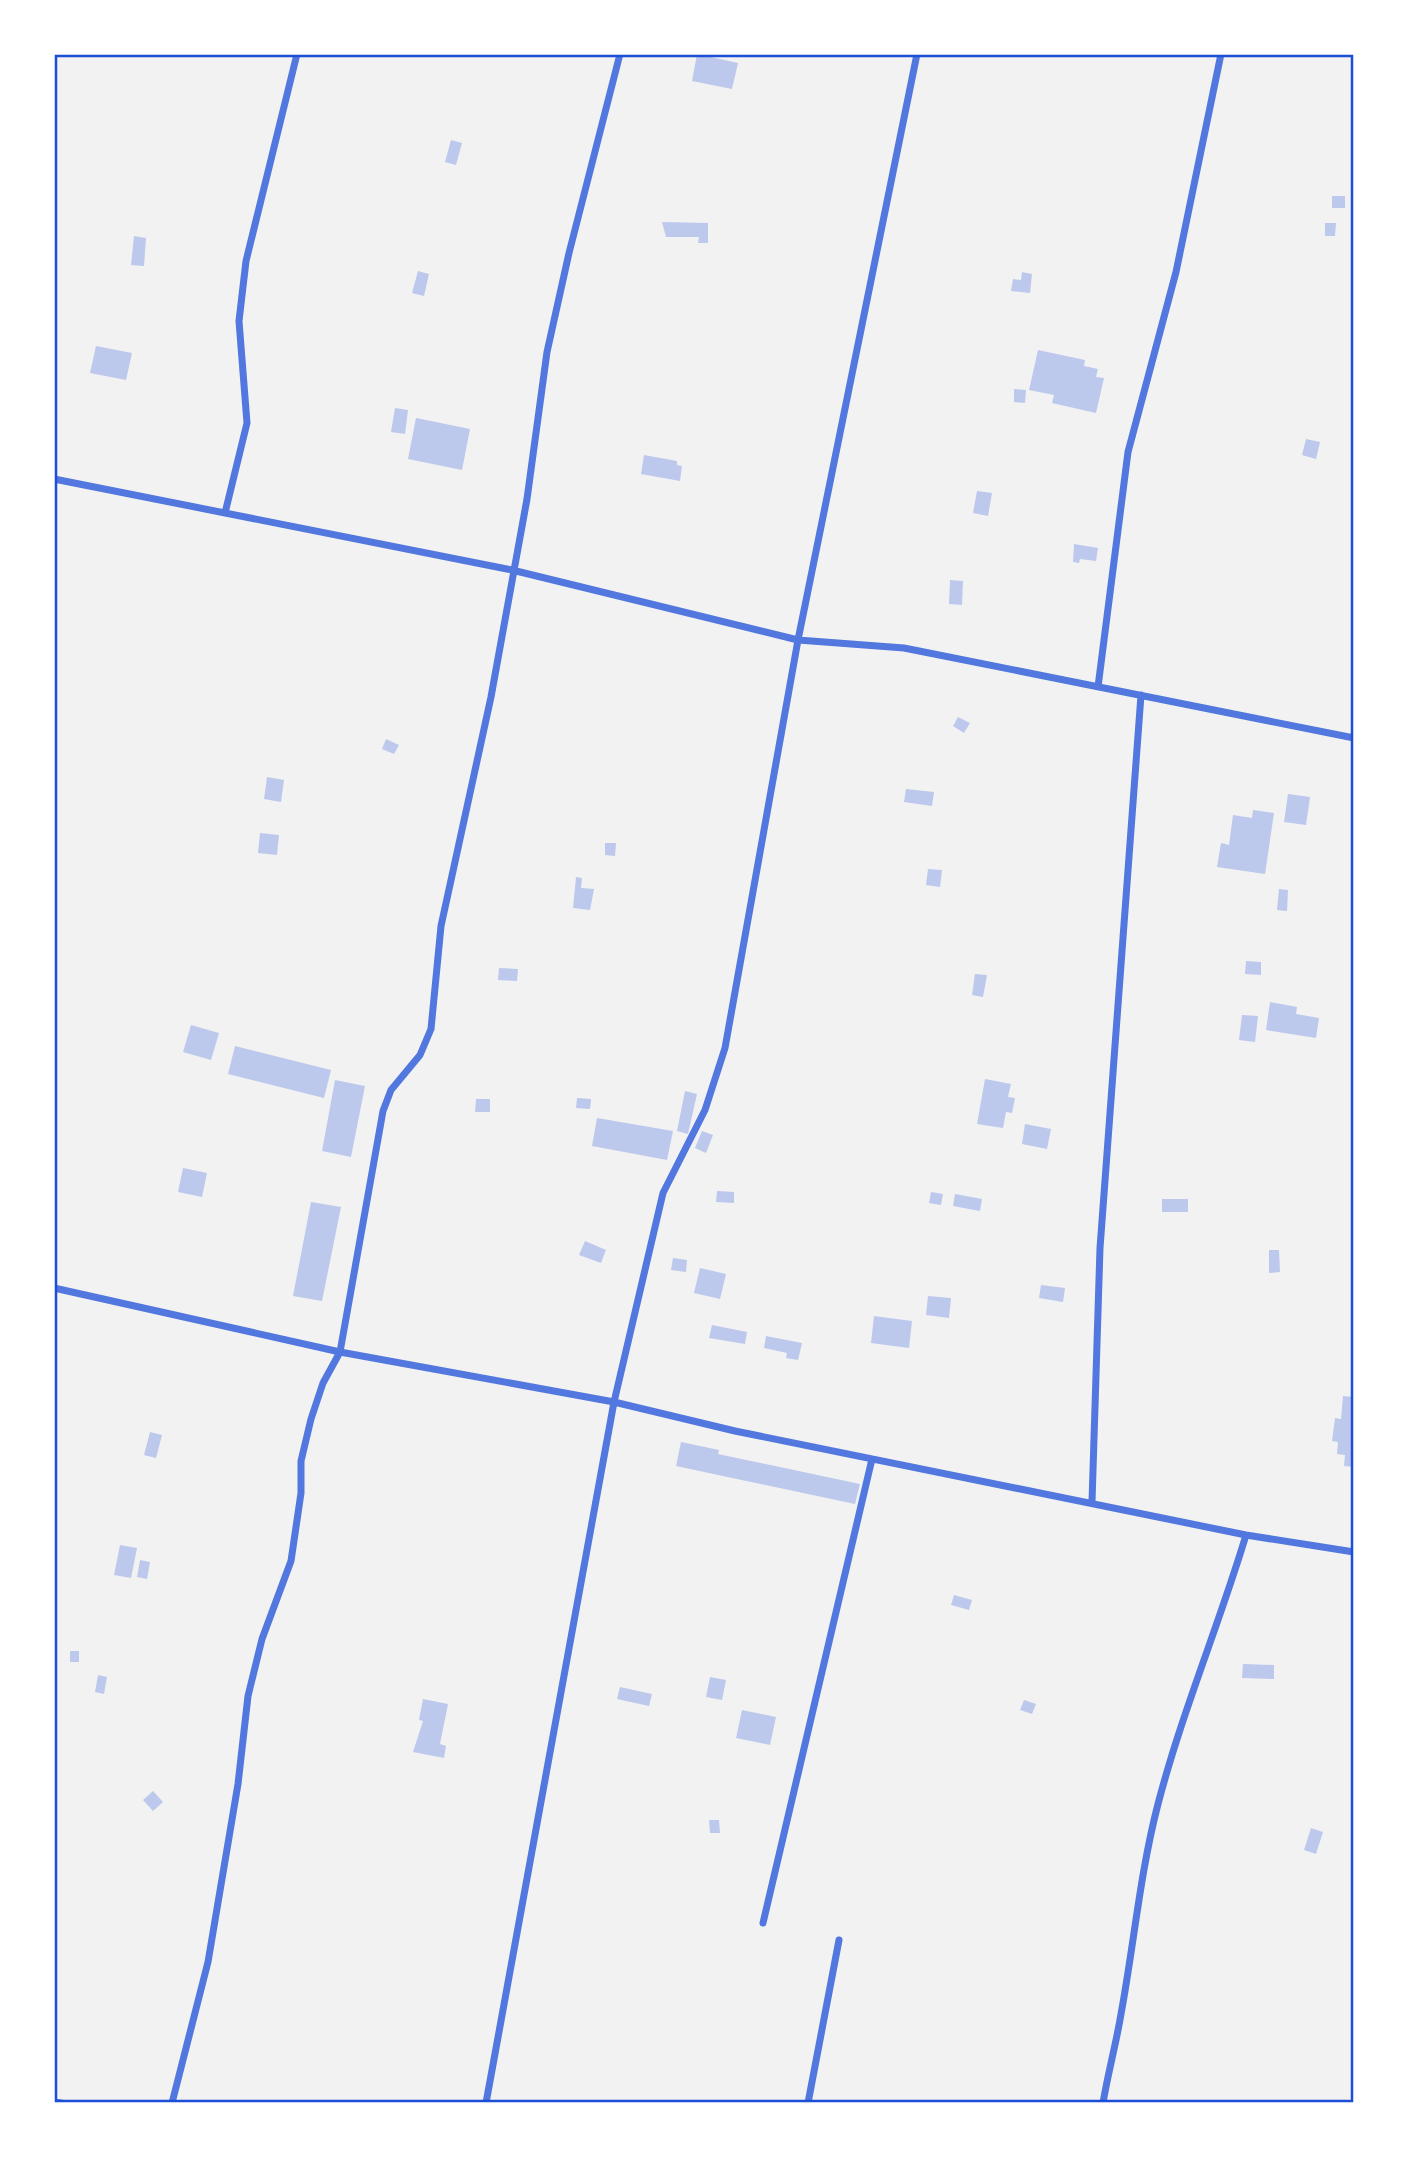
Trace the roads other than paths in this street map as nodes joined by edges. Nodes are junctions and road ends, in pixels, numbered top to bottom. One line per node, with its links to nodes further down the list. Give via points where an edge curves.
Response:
1 (297, 54): 6 (street, via 246,261 239,321 247,423)
2 (620, 54): 7 (street, via 550,339)
3 (917, 54): 8 (street)
4 (1221, 54): 9 (street, via 1176,272 1128,452)
5 (54, 479): 6 (street)
6 (225, 513): 7 (street)
7 (512, 570): 8 (street); 13 (street, via 491,697 441,926 431,1029 420,1055 391,1090 383,1111)
8 (798, 640): 9 (street, via 904,648); 14 (street, via 725,1048 705,1110 663,1193)
9 (1098, 687): 10 (street)
10 (1141, 695): 11 (street); 16 (street, via 1100,1248)
11 (1354, 737)
12 (54, 1288): 13 (street)
13 (340, 1352): 14 (street); 23 (street, via 323,1383 312,1419 301,1461 291,1562 262,1639 248,1696 208,1962)
14 (614, 1402): 15 (street); 24 (street)
15 (872, 1459): 16 (street); 19 (street)
16 (1092, 1502): 17 (street)
17 (1246, 1535): 18 (street); 26 (street, via 1158,1804)
18 (1354, 1552)
19 (763, 1923)
20 (839, 1940): 25 (street)
21 (54, 2102): 22 (street)
22 (61, 2103)
23 (172, 2103)
24 (486, 2103)
25 (808, 2103)
26 (1103, 2103)

